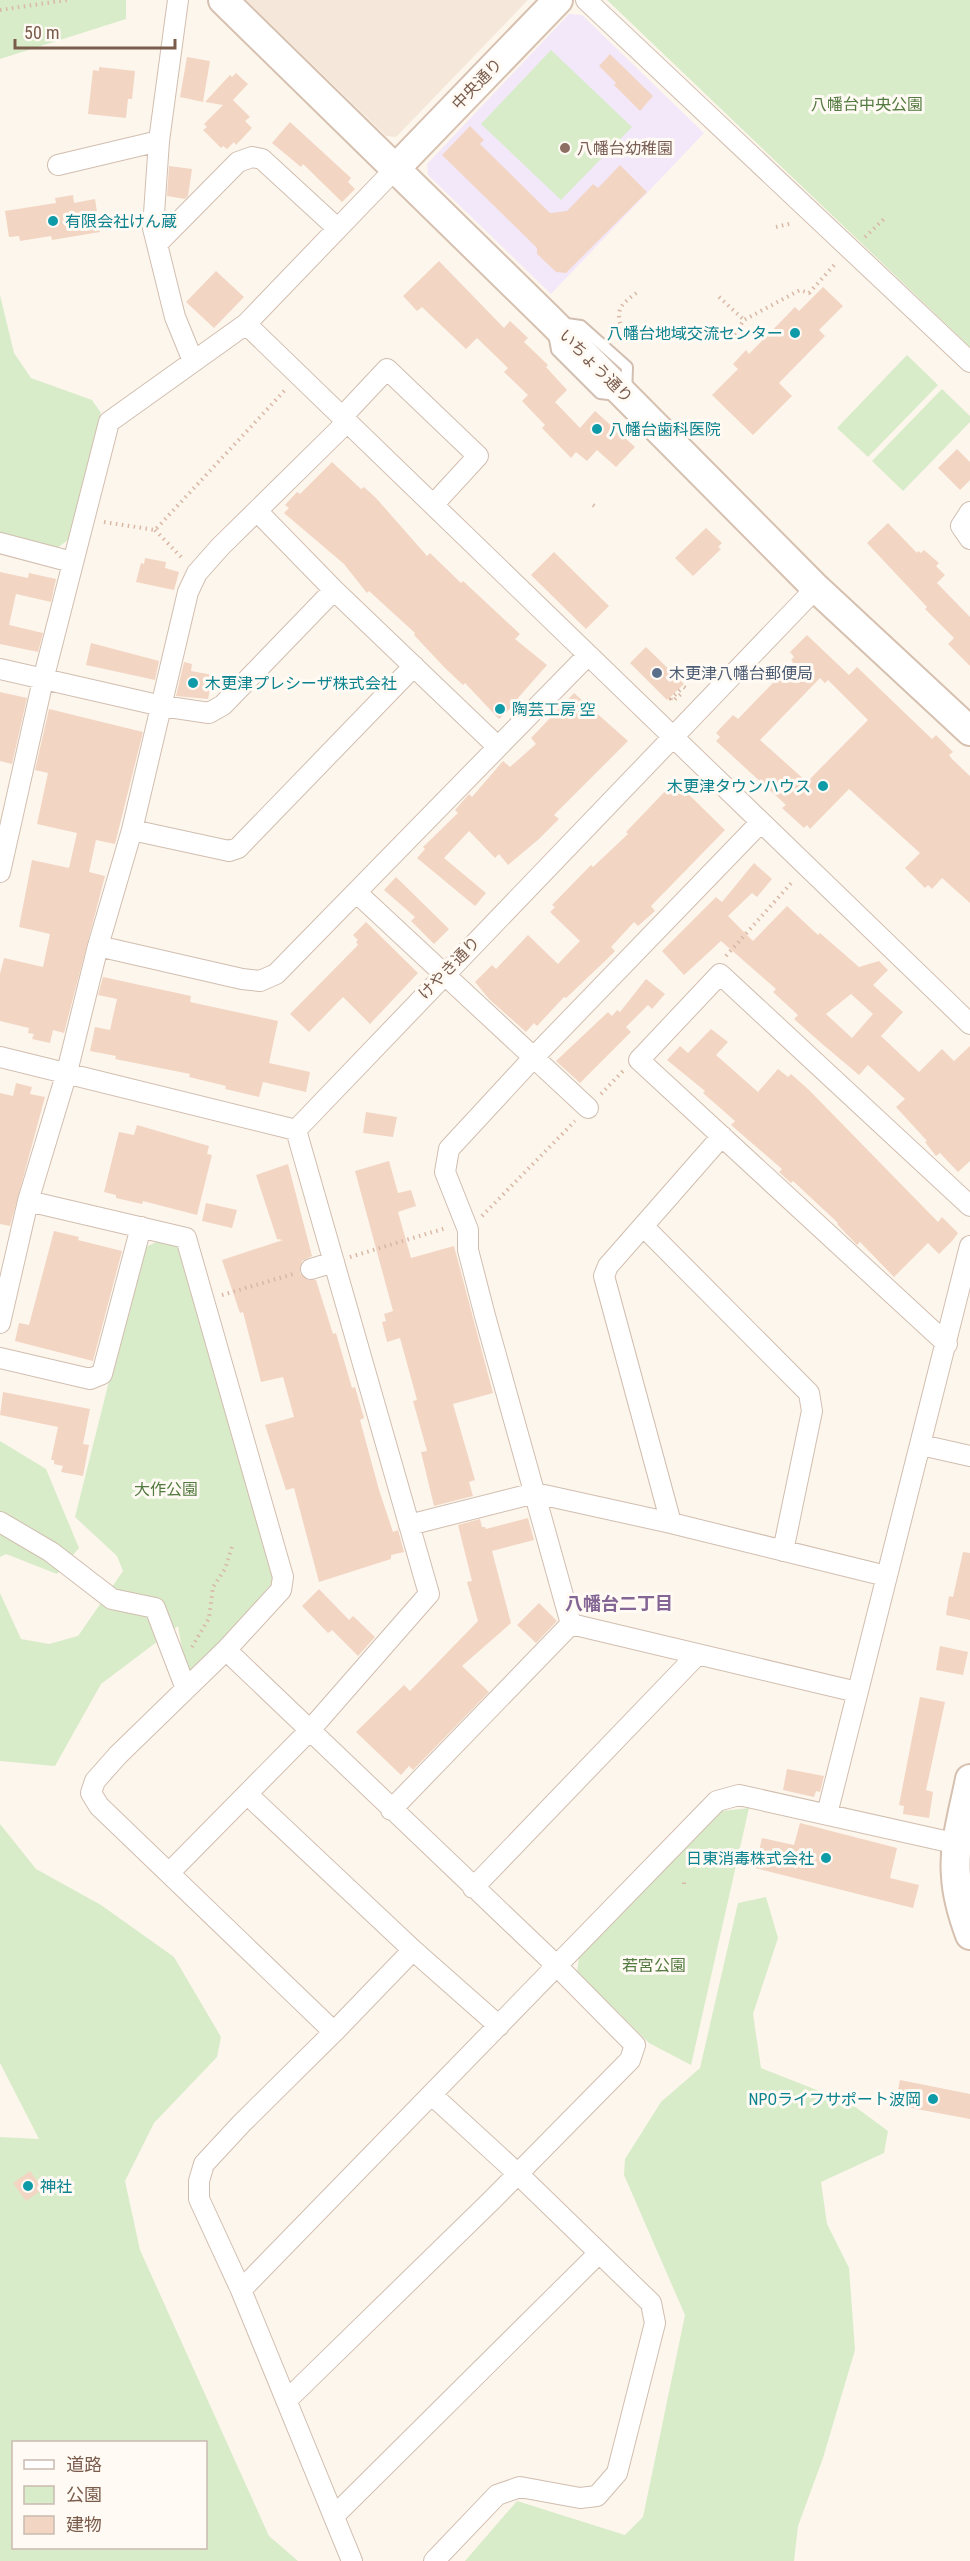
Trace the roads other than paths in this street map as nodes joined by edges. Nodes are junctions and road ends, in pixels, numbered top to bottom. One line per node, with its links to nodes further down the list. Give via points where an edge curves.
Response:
1 (178, 0): 5 (street)
2 (223, 0): 7 (street, いちょう通り)
3 (558, 0): 7 (street, 中央通り)
4 (586, 0): 12 (street, via 855,245)
5 (159, 141): 6 (street); 9 (street, via 153,228)
6 (58, 165)
7 (396, 168): 8 (street); 20 (street, いちょう通り)
8 (337, 228): 9 (street, via 262,159 252,157 238,162); 10 (street)
9 (157, 244): 11 (street, via 175,317)
10 (246, 324): 11 (street); 13 (street)
11 (194, 361): 19 (street, via 109,422)
12 (970, 362)
13 (344, 419): 14 (street); 14 (street, via 387,369 478,456); 15 (street)
14 (433, 505): 22 (street)
15 (256, 511): 21 (street); 26 (street, via 196,572)
16 (970, 512): 17 (street, via 961,526)
17 (970, 538)
18 (0, 543): 19 (street)
19 (72, 562): 25 (street)
20 (816, 588): 27 (street, いちょう通り); 28 (street, けやき通り)
21 (334, 590): 23 (street); 26 (street, via 223,705 209,713)
22 (588, 655): 28 (street); 29 (street)
23 (414, 666): 29 (street); 32 (street, via 238,848 229,851)
24 (0, 669): 25 (street)
25 (43, 680): 26 (street); 30 (street)
26 (162, 706): 32 (street)
27 (970, 731)
28 (672, 736): 31 (street); 36 (street, けやき通り)
29 (498, 747): 34 (street)
30 (9, 793): 33 (street)
31 (761, 822): 37 (street); 39 (street)
32 (132, 830): 35 (street)
33 (0, 872)
34 (357, 893): 35 (street, via 276,974 260,981); 36 (street)
35 (98, 946): 40 (street)
36 (445, 973): 39 (street); 42 (street, けやき通り)
37 (970, 1024)
38 (0, 1057): 40 (street)
39 (534, 1057): 41 (street); 56 (street, via 449,1149 445,1172 458,1224 468,1230 468,1250 484,1316)
40 (67, 1072): 42 (street); 44 (street)
41 (588, 1108)
42 (296, 1130): 49 (street)
43 (722, 1136): 45 (street, via 639,1060 720,974); 47 (street); 52 (street)
44 (28, 1201): 46 (street); 51 (street)
45 (970, 1206)
46 (141, 1227): 53 (street, via 102,1374 90,1379); 63 (street, via 186,1238 283,1577 281,1590)
47 (643, 1227): 58 (street, via 608,1266 604,1276); 60 (street, via 808,1393 812,1411)
48 (970, 1246): 52 (street)
49 (334, 1262): 50 (street); 59 (street)
50 (311, 1269)
51 (0, 1323)
52 (947, 1344): 54 (street)
53 (0, 1358)
54 (921, 1445): 55 (street); 61 (street)
55 (970, 1456)
56 (535, 1493): 58 (street); 59 (street); 62 (street)
57 (0, 1522): 65 (street, via 51,1552 112,1599 155,1608)
58 (671, 1523): 60 (street)
59 (409, 1525): 67 (street, via 429,1594)
60 (783, 1551): 61 (street)
61 (886, 1576): 66 (street)
62 (571, 1624): 64 (street); 70 (street)
63 (226, 1650): 65 (street); 67 (street)
64 (698, 1654): 66 (street); 74 (street)
65 (186, 1689): 73 (street, via 118,1755 95,1781 91,1793 99,1806)
66 (857, 1692): 71 (street)
67 (310, 1730): 69 (street); 70 (street)
68 (970, 1779): 72 (street)
69 (247, 1794): 73 (street); 76 (street)
70 (391, 1809): 74 (street)
71 (827, 1814): 72 (street); 77 (street, via 739,1795 717,1801)
72 (958, 1844): 75 (street, via 956,1875)
73 (170, 1872): 79 (street)
74 (473, 1888): 77 (street)
75 (970, 1935)
76 (413, 1950): 78 (street); 79 (street)
77 (558, 1967): 78 (street); 81 (street, via 635,2045 630,2060)
78 (499, 2026): 80 (street)
79 (334, 2032): 83 (street, via 204,2163 199,2199)
80 (432, 2095): 81 (street); 83 (street)
81 (517, 2173): 82 (street); 84 (street)
82 (599, 2253): 85 (street); 87 (street, via 651,2302 655,2323 617,2473 597,2496 580,2498 520,2487 497,2495)
83 (241, 2290): 84 (street)
84 (287, 2400): 85 (street)
85 (334, 2516): 86 (street)
86 (352, 2561)
87 (434, 2561)

